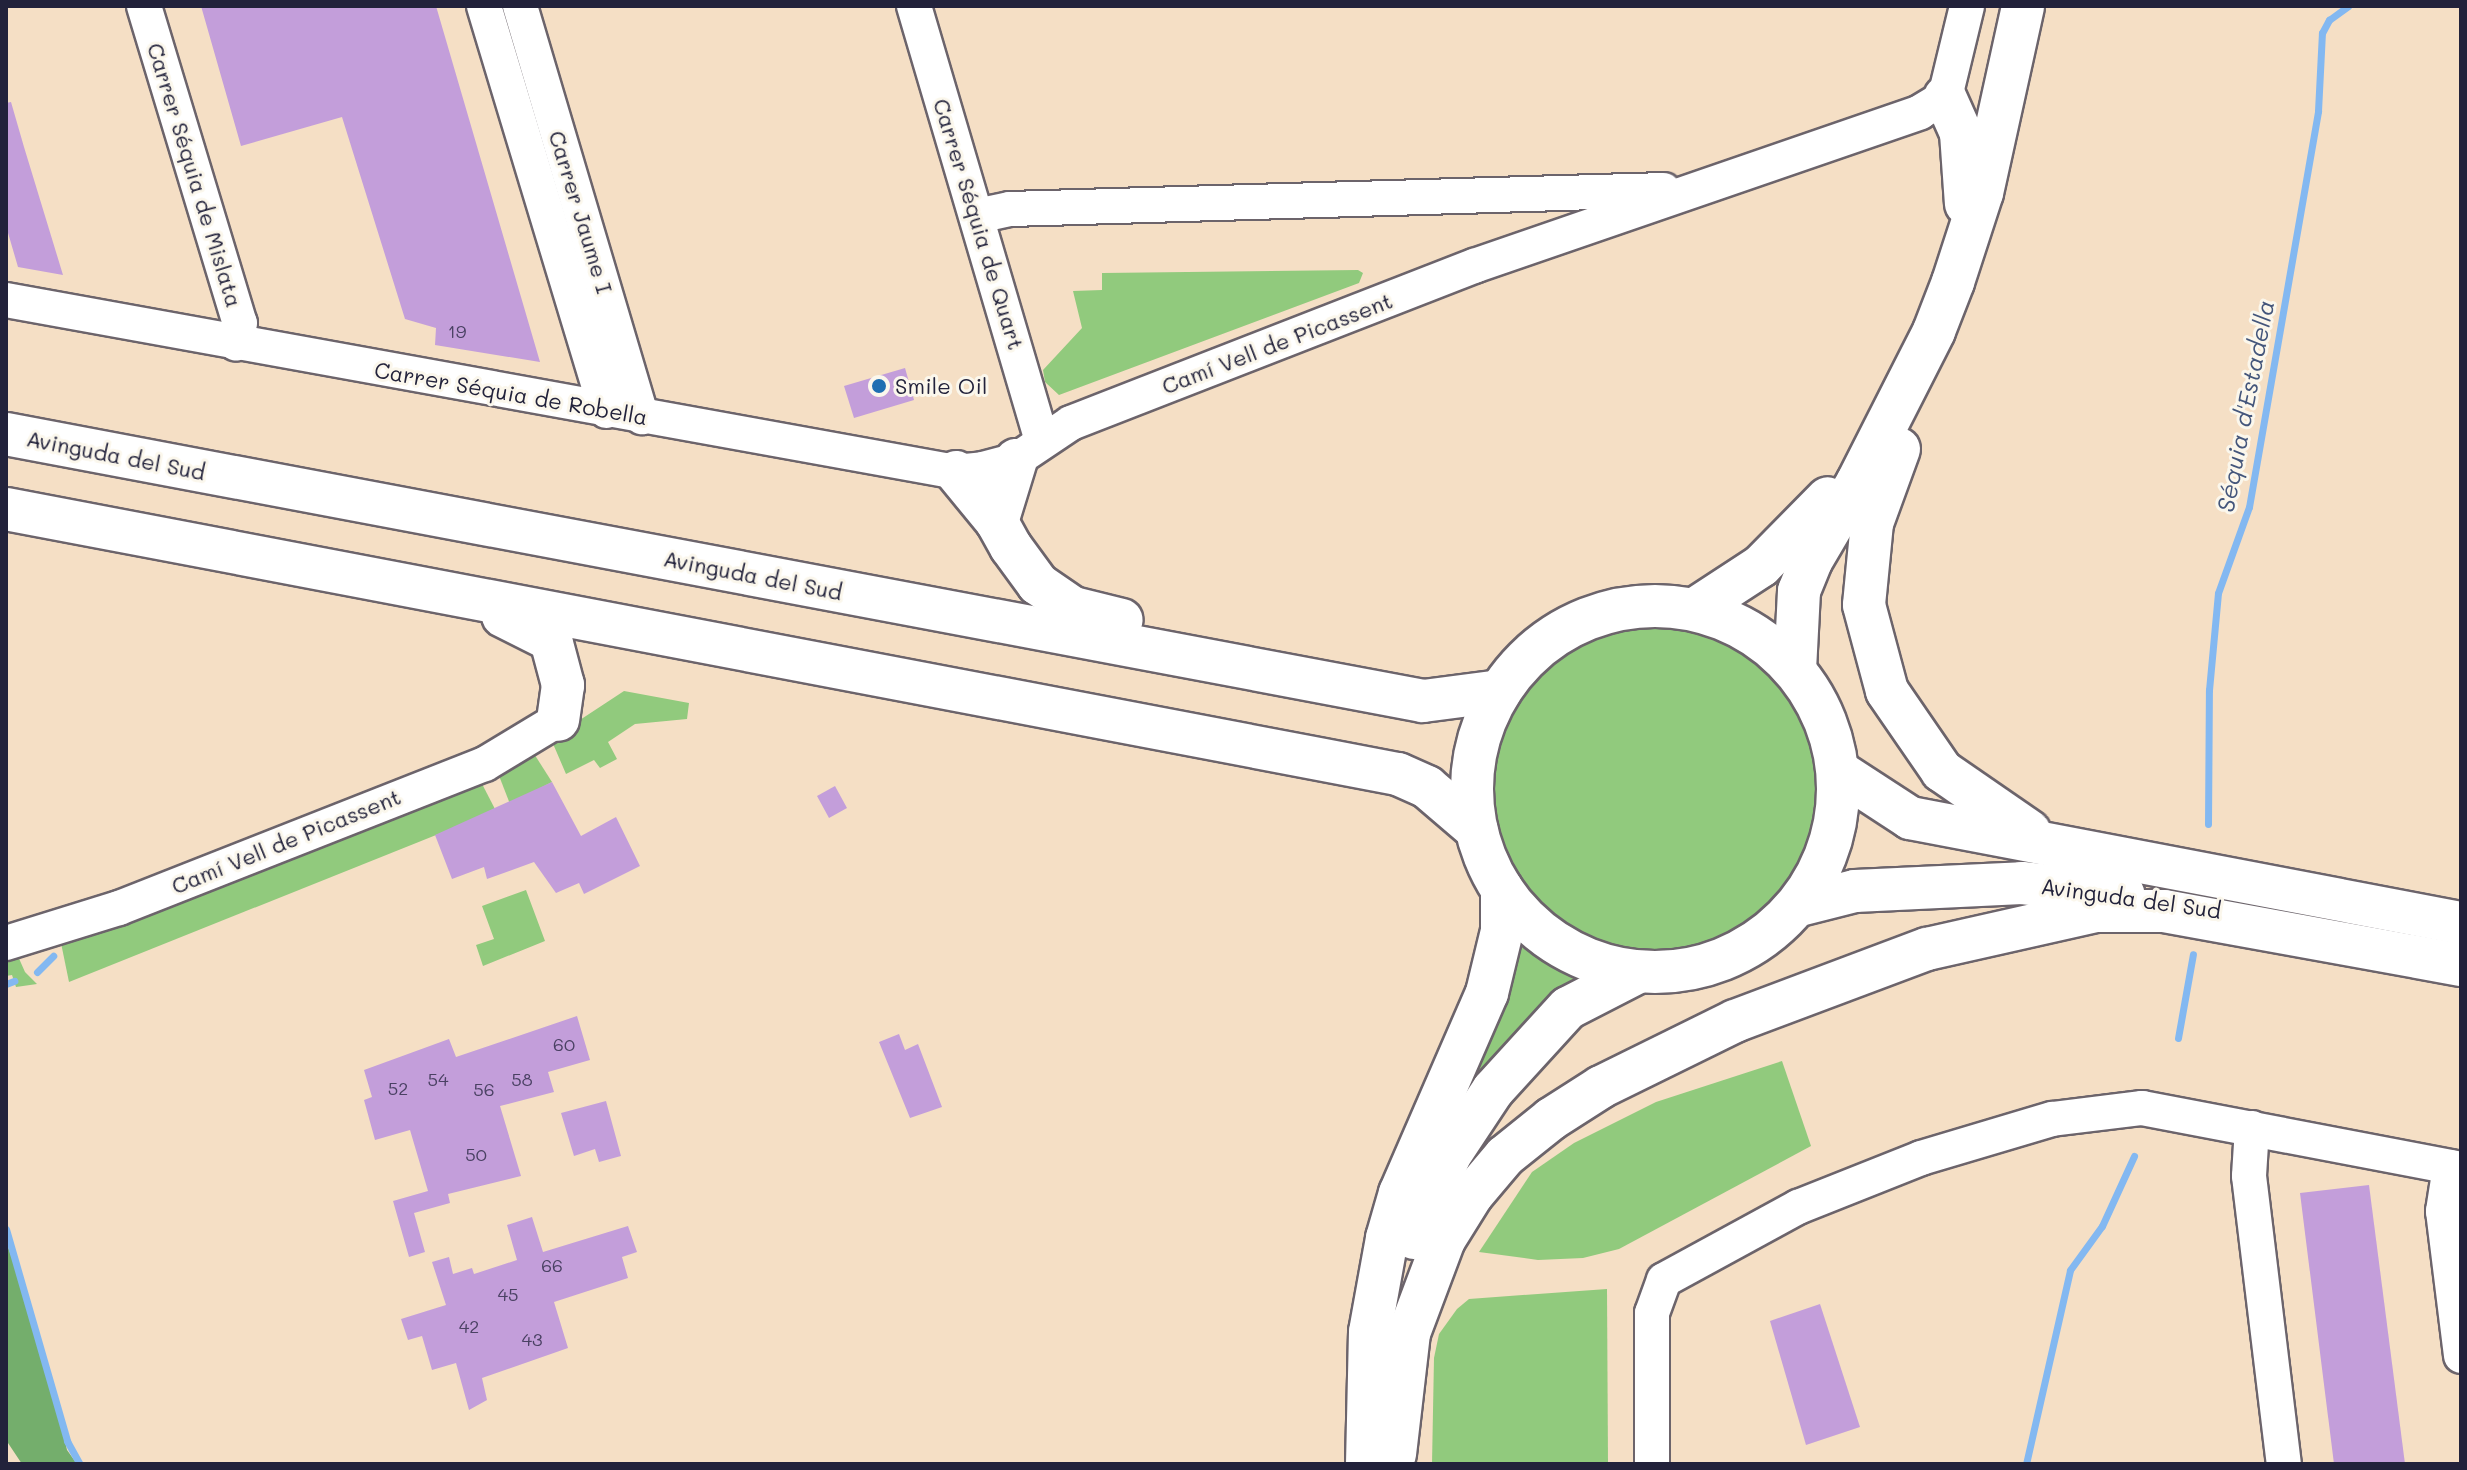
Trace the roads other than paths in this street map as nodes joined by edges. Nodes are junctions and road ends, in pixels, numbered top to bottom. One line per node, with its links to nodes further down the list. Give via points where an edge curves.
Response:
1 (144, 6): 15 (street, Carrer Séquia de Mislata, via 240,323)
2 (484, 6): 16 (street, Carrer Jaume I)
3 (520, 6): 17 (street, Carrer Jaume I)
4 (914, 6): 10 (street, Carrer Séquia de Quart)
5 (1967, 6): 7 (street)
6 (2023, 6): 12 (main road)
7 (1945, 97): 8 (street, Camí Vell de Picassent, via 1920,112); 12 (main road, via 1961,133)
8 (1696, 189): 9 (street, Camí Vell de Picassent); 11 (street, Camí Vell de Picassent)
9 (1539, 193): 10 (street, Camí Vell de Picassent, via 1010,209); 11 (street)
10 (977, 216): 20 (street, Carrer Séquia de Quart)
11 (1545, 241): 20 (street, Camí Vell de Picassent, via 1071,423)
12 (1965, 245): 14 (main road)
13 (6, 300): 15 (street, Carrer Séquia de Robella)
14 (1934, 331): 19 (main road); 32 (main road, via 1929,382 1872,523 1864,605 1887,691 1942,771 1992,810)
15 (236, 344): 16 (street, Carrer Séquia de Robella)
16 (606, 411): 17 (street, Carrer Séquia de Robella)
17 (642, 417): 21 (street, Carrer Séquia de Robella)
18 (6, 434): 27 (main road, Avinguda del Sud)
19 (1873, 445): 25 (main road, via 1812,519 1761,566); 26 (main road, via 1799,591)
20 (1029, 451): 21 (street, Carrer Séquia de Robella); 23 (main road)
21 (956, 472): 23 (main road)
22 (6, 509): 24 (main road)
23 (997, 522): 27 (main road, via 1038,584 1073,608 1267,655)
24 (475, 598): 29 (main road, via 551,640 563,685); 31 (main road, via 1398,774 1427,787)
25 (1695, 609): 26 (main road, via 1750,631); 28 (main road, via 1639,606 1584,619 1536,648)
26 (1795, 670): 30 (main road, via 1824,717)
27 (1337, 685): 28 (main road, Avinguda del Sud, via 1423,701)
28 (1500, 691): 31 (main road, via 1480,735 1472,782)
29 (558, 720): 36 (street, Camí Vell de Picassent, via 485,764 119,908)
30 (1838, 771): 32 (main road, Avinguda del Sud, via 1910,818); 34 (main road, via 1837,819 1823,864)
31 (1476, 829): 33 (main road)
32 (2058, 848): 35 (main road, Avinguda del Sud)
33 (1502, 889): 39 (main road, via 1544,936 1587,960); 43 (main road, via 1502,931 1487,993 1427,1126 1387,1238 1370,1332)
34 (1799, 905): 37 (main road, Avinguda del Sud, via 1855,891 2022,883 2168,899); 39 (main road, via 1753,946 1697,969)
35 (2461, 923)
36 (6, 943)
37 (2461, 959)
38 (2461, 965): 43 (main road, via 2164,911 2096,911 1927,949 1735,1021 1601,1087 1551,1119 1505,1156 1472,1195 1444,1240 1409,1333)
39 (1636, 973): 43 (main road, via 1568,1008 1470,1121 1431,1192 1395,1314)
40 (2252, 1128): 41 (street); 44 (street, via 2142,1108 2052,1119 1858,1182 1674,1271 1658,1290 1652,1313); 45 (street, via 2248,1166)
41 (2456, 1168): 42 (street, via 2443,1211)
42 (2461, 1356)
43 (1386, 1461)
44 (1652, 1464)
45 (2284, 1464)

